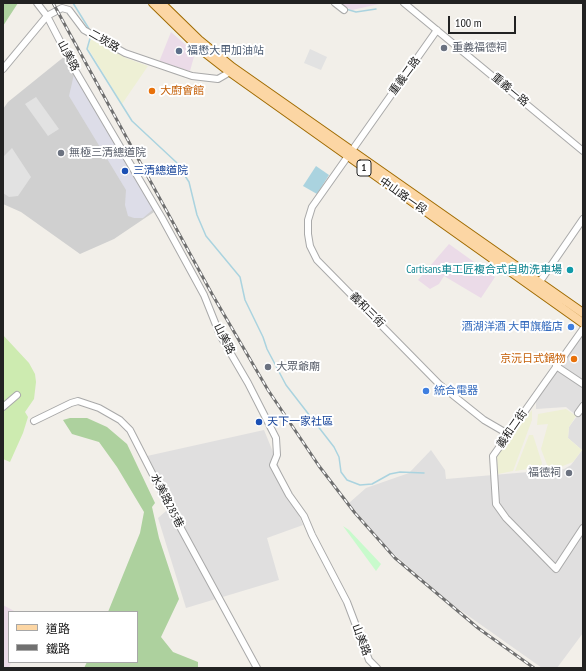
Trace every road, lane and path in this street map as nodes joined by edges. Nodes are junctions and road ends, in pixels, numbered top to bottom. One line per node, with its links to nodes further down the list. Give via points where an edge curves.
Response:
1 (37, 3): 7 (street, 山美路)
2 (153, 3): 10 (main road, 中山路一段 / 1, via 198,47)
3 (161, 3): 10 (main road, 中山路一段 / 1)
4 (335, 3): 6 (street)
5 (404, 3): 8 (street)
6 (344, 10)
7 (47, 16): 9 (street, 二崁路); 10 (street, 二崁路, via 57,9 69,10 84,30 125,53 192,76 218,79); 28 (street, 山美路, via 75,70 204,295 220,335 276,438 277,455 273,465 304,516 348,602 369,660)
8 (437, 30): 11 (street, 重義一路); 12 (street, 重義二路)
9 (3, 69)
10 (231, 70): 12 (main road, 中山路一段 / 1)
11 (583, 151)
12 (349, 153): 14 (main road, 中山路一段 / 1); 16 (main road, 中山路一段 / 1); 25 (street, 義和三街, via 312,207 308,220 310,246 317,260 439,384 484,420)
13 (583, 219): 14 (street)
14 (538, 283): 15 (main road, 中山路一段 / 1)
15 (583, 313)
16 (583, 323)
17 (583, 329): 18 (street, 義和二街)
18 (556, 366): 19 (street); 25 (street, 義和二街)
19 (583, 384)
20 (18, 395): 22 (street)
21 (583, 406): 23 (street)
22 (3, 407)
23 (578, 413)
24 (34, 421): 27 (street, 水美路285巷, via 78,401 99,408 120,420 130,430)
25 (508, 434): 26 (street, 義和二街, via 493,456 496,504 506,518 556,569)
26 (583, 528)
27 (257, 668)
28 (377, 668)

